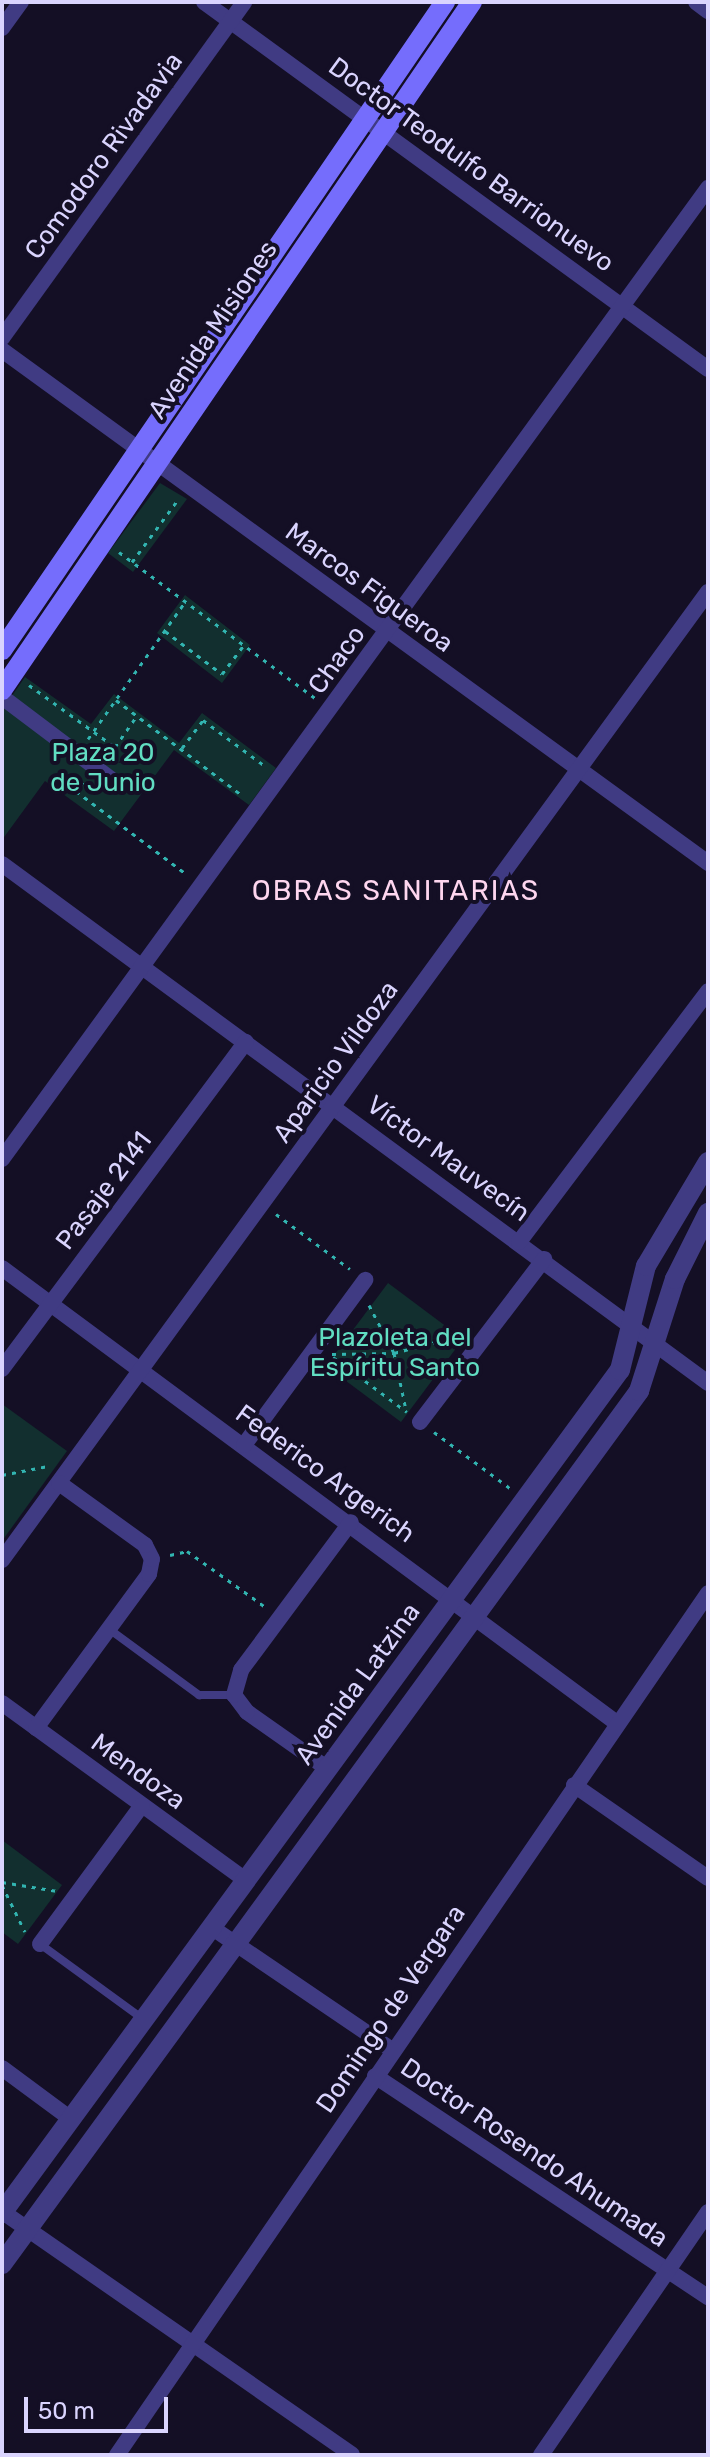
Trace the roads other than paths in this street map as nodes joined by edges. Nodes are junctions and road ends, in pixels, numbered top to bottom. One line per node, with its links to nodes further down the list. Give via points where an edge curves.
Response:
1 (21, 2): 9 (street)
2 (204, 2): 8 (street, Doctor Teodulfo Barrionuevo)
3 (244, 2): 8 (street, Comodoro Rivadavia)
4 (445, 2): 10 (main road, Avenida Misiones)
5 (472, 2): 11 (main road, Avenida Misiones)
6 (696, 2): 7 (street)
7 (708, 11)
8 (230, 21): 10 (street, Doctor Teodulfo Barrionuevo); 14 (street, Comodoro Rivadavia)
9 (2, 28)
10 (362, 115): 11 (street, Doctor Teodulfo Barrionuevo); 17 (main road, Avenida Misiones)
11 (381, 129): 13 (street, Doctor Teodulfo Barrionuevo); 17 (main road, Avenida Misiones)
12 (708, 188): 13 (street, Chaco)
13 (622, 304): 16 (street, Doctor Teodulfo Barrionuevo); 19 (street, Chaco)
14 (2, 338)
15 (2, 350): 17 (street, Marcos Figueroa)
16 (708, 369)
17 (147, 455): 19 (street, Marcos Figueroa); 20 (main road, Avenida Misiones); 21 (main road, Avenida Misiones, via 102,540)
18 (708, 592): 23 (street, Aparicio Vildoza)
19 (388, 632): 23 (street, Marcos Figueroa); 27 (street, Chaco)
20 (2, 650)
21 (8, 682)
22 (2, 697): 24 (street)
23 (578, 770): 25 (street, Marcos Figueroa); 30 (street, Aparicio Vildoza)
24 (111, 779)
25 (708, 863)
26 (2, 864): 27 (street, Víctor Mauvecín)
27 (142, 966): 29 (street, Víctor Mauvecín); 31 (street, Chaco)
28 (708, 991): 34 (street)
29 (246, 1042): 30 (street, Víctor Mauvecín); 38 (street, Pasaje 2141)
30 (334, 1106): 34 (street, Víctor Mauvecín); 42 (street, Aparicio Vildoza)
31 (2, 1159)
32 (708, 1162): 39 (street, Avenida Latzina, via 646,1266)
33 (708, 1213): 40 (street, Avenida Latzina, via 675,1279)
34 (519, 1242): 35 (street, Víctor Mauvecín)
35 (544, 1259): 39 (street, Víctor Mauvecín); 44 (street, via 473,1352)
36 (2, 1268): 38 (street, Federico Argerich)
37 (365, 1280): 45 (street)
38 (50, 1303): 41 (street, Pasaje 2141); 42 (street, Federico Argerich)
39 (630, 1323): 40 (street, Víctor Mauvecín); 50 (street, Avenida Latzina, via 620,1370)
40 (659, 1344): 43 (street, Víctor Mauvecín); 51 (street, Avenida Latzina, via 639,1391)
41 (2, 1369)
42 (142, 1370): 45 (street, Federico Argerich); 46 (street, Aparicio Vildoza)
43 (708, 1383)
44 (413, 1417)
45 (244, 1445): 47 (street, Federico Argerich)
46 (59, 1483): 48 (street, Aparicio Vildoza); 52 (street, via 145,1545 152,1559)
47 (351, 1522): 50 (street, Federico Argerich); 53 (street, via 241,1670)
48 (2, 1560)
49 (708, 1593): 55 (street, Domingo de Vergara)
50 (454, 1598): 51 (street, Federico Argerich); 57 (street, Avenida Latzina)
51 (476, 1613): 55 (street, Federico Argerich); 63 (street, Avenida Latzina)
52 (109, 1629): 53 (lane, via 199,1695); 56 (street)
53 (234, 1695): 57 (street)
54 (2, 1703): 56 (street, Mendoza)
55 (618, 1724): 58 (street, Domingo de Vergara)
56 (36, 1728): 59 (street, Mendoza)
57 (328, 1769): 61 (street, Avenida Latzina)
58 (574, 1785): 60 (street); 66 (street, Domingo de Vergara)
59 (142, 1805): 61 (street, Mendoza); 64 (street)
60 (708, 1878)
61 (246, 1880): 62 (street, Avenida Latzina)
62 (211, 1927): 63 (street, Doctor Rosendo Ahumada); 65 (street, Avenida Latzina)
63 (232, 1941): 66 (street, Doctor Rosendo Ahumada); 72 (street, Avenida Latzina)
64 (40, 1944): 65 (lane)
65 (144, 2020): 69 (street, Avenida Latzina)
66 (392, 2050): 68 (street, Domingo de Vergara)
67 (2, 2068): 69 (street)
68 (375, 2076): 74 (street, Doctor Rosendo Ahumada); 76 (street, Domingo de Vergara)
69 (71, 2119): 71 (street, Avenida Latzina)
70 (708, 2212): 74 (street)
71 (2, 2213): 72 (street)
72 (27, 2229): 73 (street, Avenida Latzina); 76 (street)
73 (2, 2264)
74 (668, 2270): 75 (street, Doctor Rosendo Ahumada); 79 (street)
75 (708, 2297)
76 (192, 2343): 77 (street, Domingo de Vergara); 78 (street)
77 (117, 2455)
78 (352, 2455)
79 (541, 2455)

